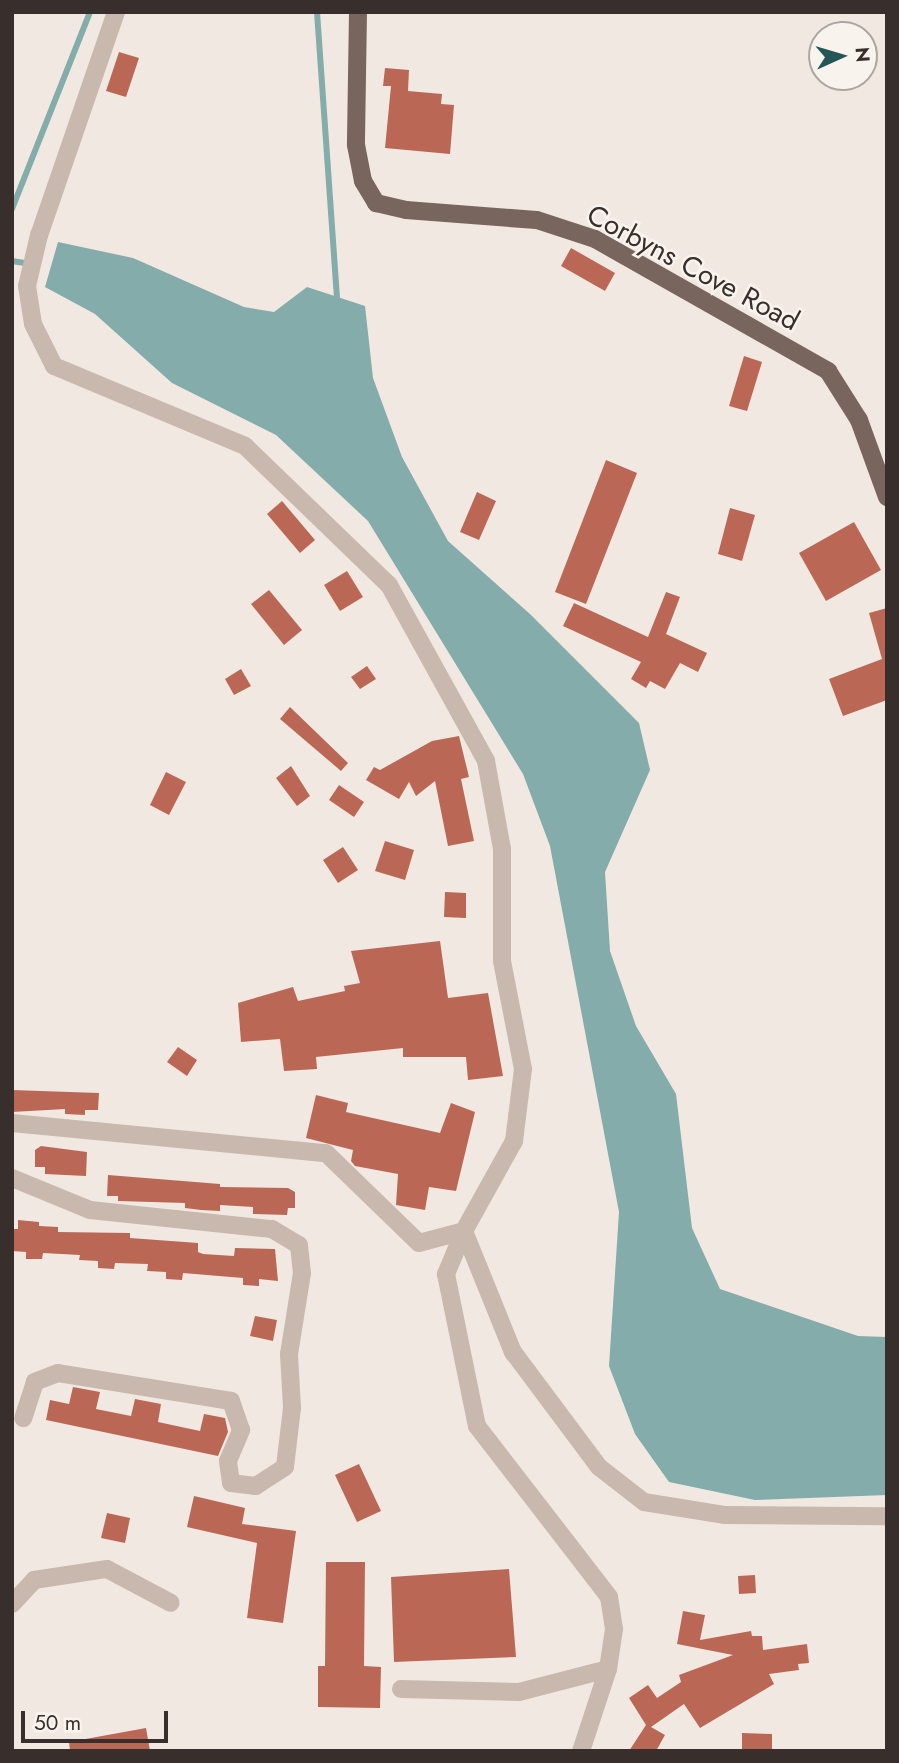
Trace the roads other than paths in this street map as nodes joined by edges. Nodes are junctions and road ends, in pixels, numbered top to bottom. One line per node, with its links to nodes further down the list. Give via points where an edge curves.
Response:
1 (116, 12): 6 (street, via 39,235 27,286 33,324 54,366 245,446 389,585 485,761 502,849 502,961 523,1069 514,1141)
2 (358, 12): 3 (main road, Corbyns Cove Road, via 356,145 363,181 376,203 406,211 537,220 595,240 828,371 859,420)
3 (887, 497)
4 (12, 1123): 6 (street, via 326,1153 419,1243)
5 (12, 1178): 7 (street, via 90,1210 272,1228 299,1245 302,1273 289,1354 292,1408 285,1467 256,1486 231,1483 228,1461 241,1430 231,1401 58,1373 35,1382)
6 (464, 1231): 8 (street, via 513,1352 598,1467 644,1502 724,1515); 11 (street, via 446,1274 477,1426 608,1597 614,1629)
7 (23, 1418)
8 (887, 1516)
9 (171, 1603): 10 (street, via 107,1569 34,1580)
10 (12, 1604)
11 (608, 1669): 12 (street, via 519,1692); 13 (street)
12 (401, 1689)
13 (581, 1751)

